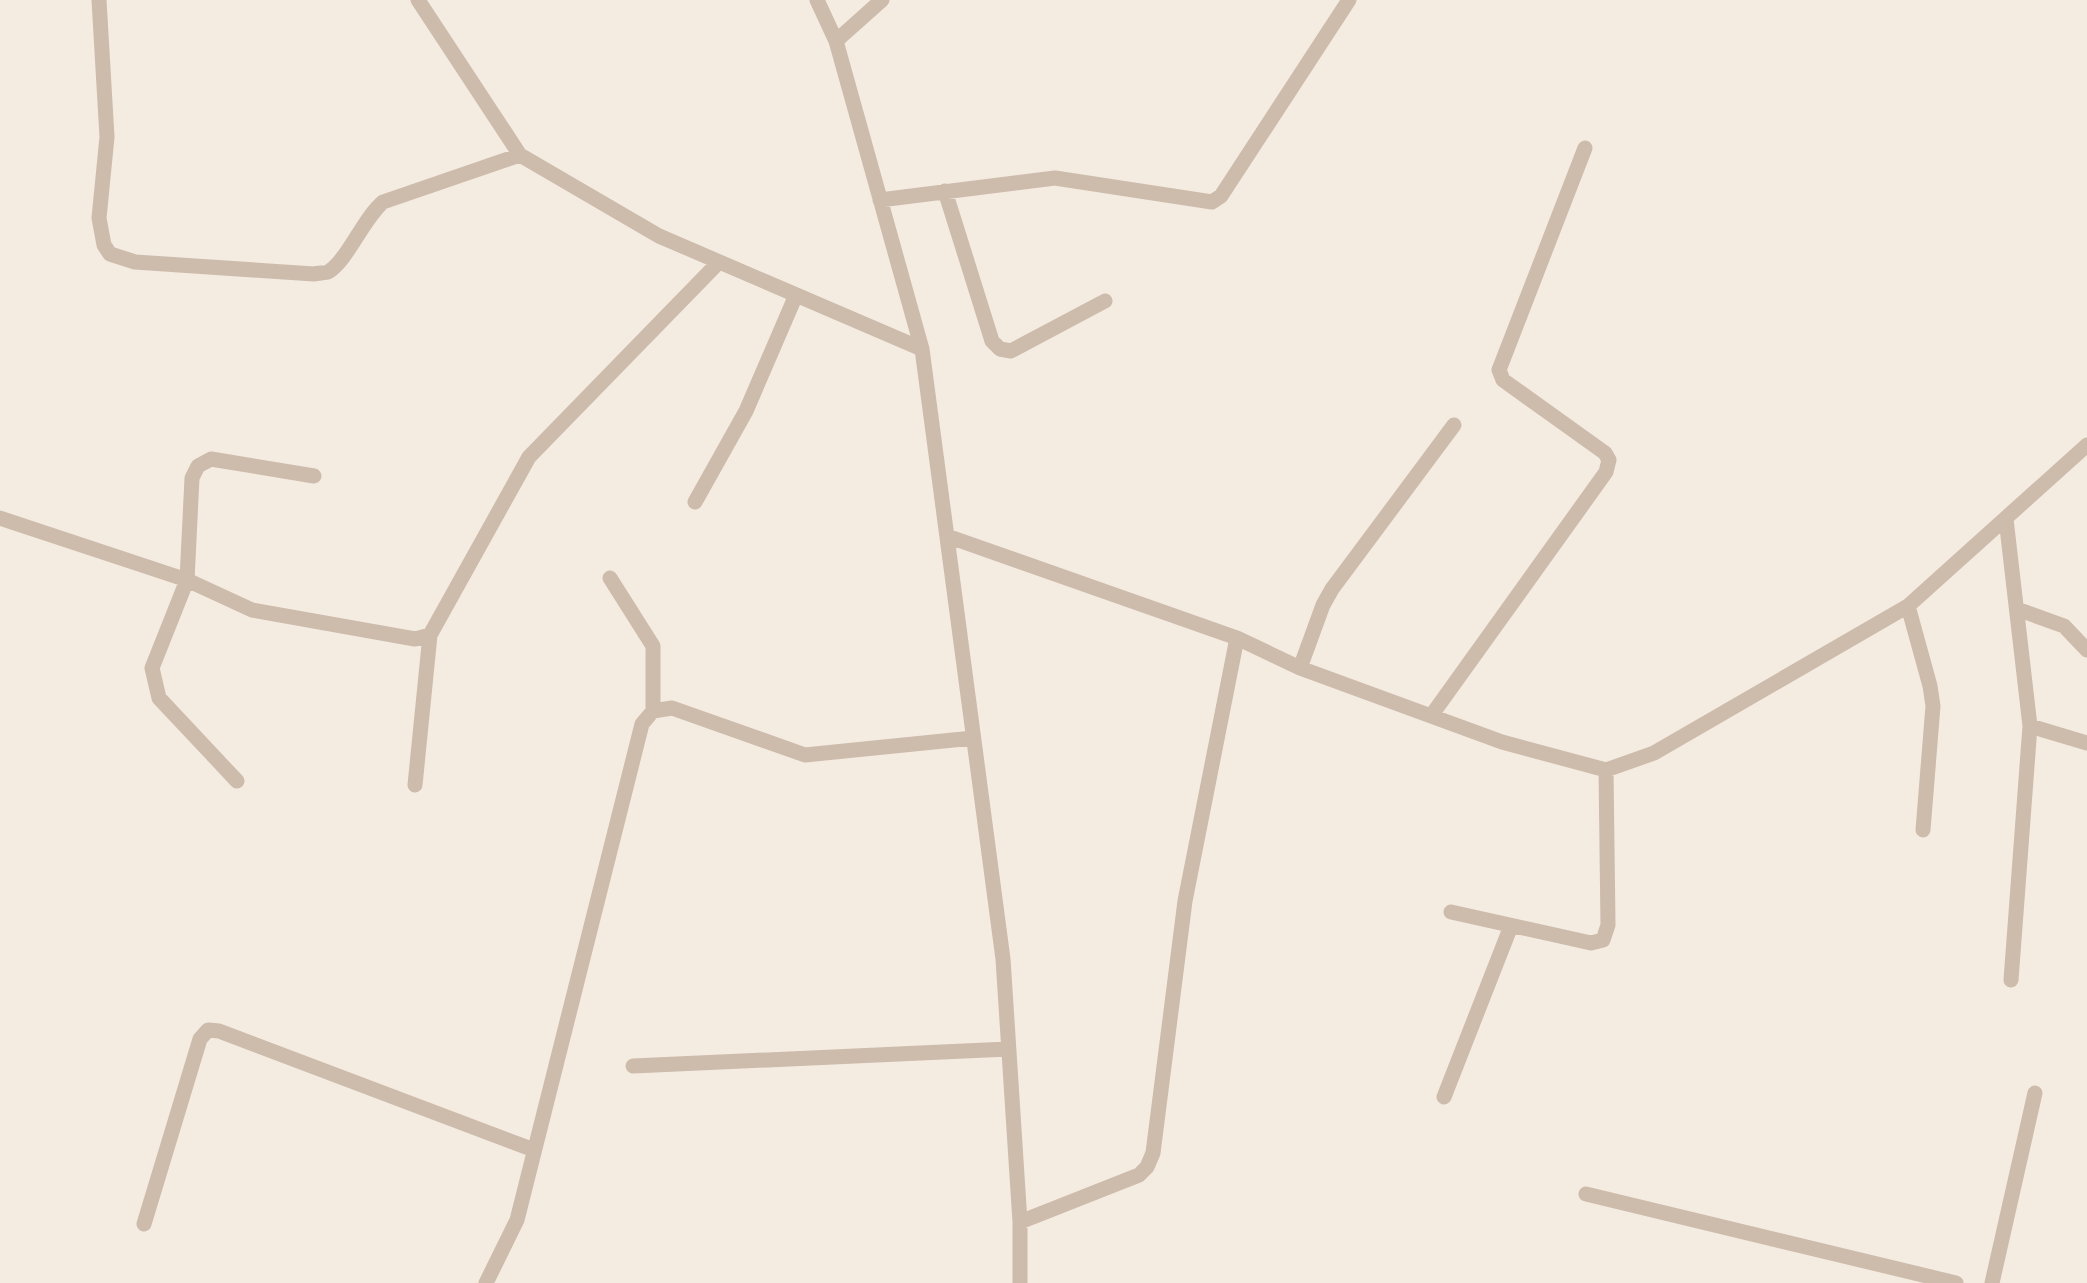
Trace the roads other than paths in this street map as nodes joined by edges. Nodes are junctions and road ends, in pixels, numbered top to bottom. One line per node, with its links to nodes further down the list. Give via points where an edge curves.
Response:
1 (99, 0): 8 (street, via 107,137 99,218 110,255 135,262 328,272 371,213 384,202)
2 (418, 0): 8 (street)
3 (817, 0): 6 (street)
4 (882, 0): 6 (street)
5 (1349, 0): 9 (street, via 1221,196 1212,202 1055,178)
6 (836, 41): 10 (street)
7 (1585, 148): 31 (street, via 1499,370 1503,380 1605,453 1609,460 1606,472)
8 (520, 154): 11 (street, via 659,236)
9 (945, 191): 10 (street); 13 (street, via 992,341 1000,349 1011,351)
10 (880, 200): 14 (street)
11 (719, 262): 12 (street); 26 (street, via 529,457)
12 (796, 295): 14 (street); 18 (street, via 754,394)
13 (1105, 301)
14 (922, 349): 21 (street)
15 (1455, 425): 29 (street, via 1332,589)
16 (2087, 445): 20 (street)
17 (314, 476): 23 (street, via 211,459 198,466 192,478)
18 (695, 502)
19 (0, 518): 23 (street)
20 (2006, 519): 24 (street); 25 (street)
21 (947, 536): 27 (street); 33 (street)
22 (610, 578): 30 (street, via 653,646)
23 (187, 580): 26 (street, via 270,615 415,639); 36 (street, via 152,668 159,698)
24 (1908, 606): 35 (street, via 1654,753); 38 (street, via 1933,706)
25 (2017, 609): 28 (street, via 2064,626); 32 (street)
26 (430, 634): 37 (street)
27 (1237, 638): 29 (street); 48 (street, via 1185,901 1153,1153 1148,1167 1139,1175)
28 (2087, 650)
29 (1300, 668): 31 (street)
30 (653, 711): 33 (street, via 672,708 805,755); 46 (street, via 642,724)
31 (1431, 716): 35 (street, via 1502,742)
32 (2030, 726): 34 (street); 41 (street)
33 (973, 738): 42 (street, via 1003,959)
34 (2087, 743)
35 (1606, 770): 40 (street, via 1608,925 1603,940 1591,943)
36 (237, 781)
37 (415, 785)
38 (1923, 830)
39 (1451, 912): 40 (street)
40 (1511, 926): 45 (street)
41 (2011, 980)
42 (1008, 1049): 43 (street); 48 (street)
43 (633, 1066)
44 (2035, 1093): 53 (street)
45 (1444, 1097)
46 (534, 1150): 49 (street, via 208,1030 200,1039); 50 (street, via 517,1220)
47 (1586, 1194): 52 (street)
48 (1020, 1222): 51 (street)
49 (144, 1224)
50 (486, 1283)
51 (1020, 1283)
52 (1956, 1283)
53 (1992, 1283)

